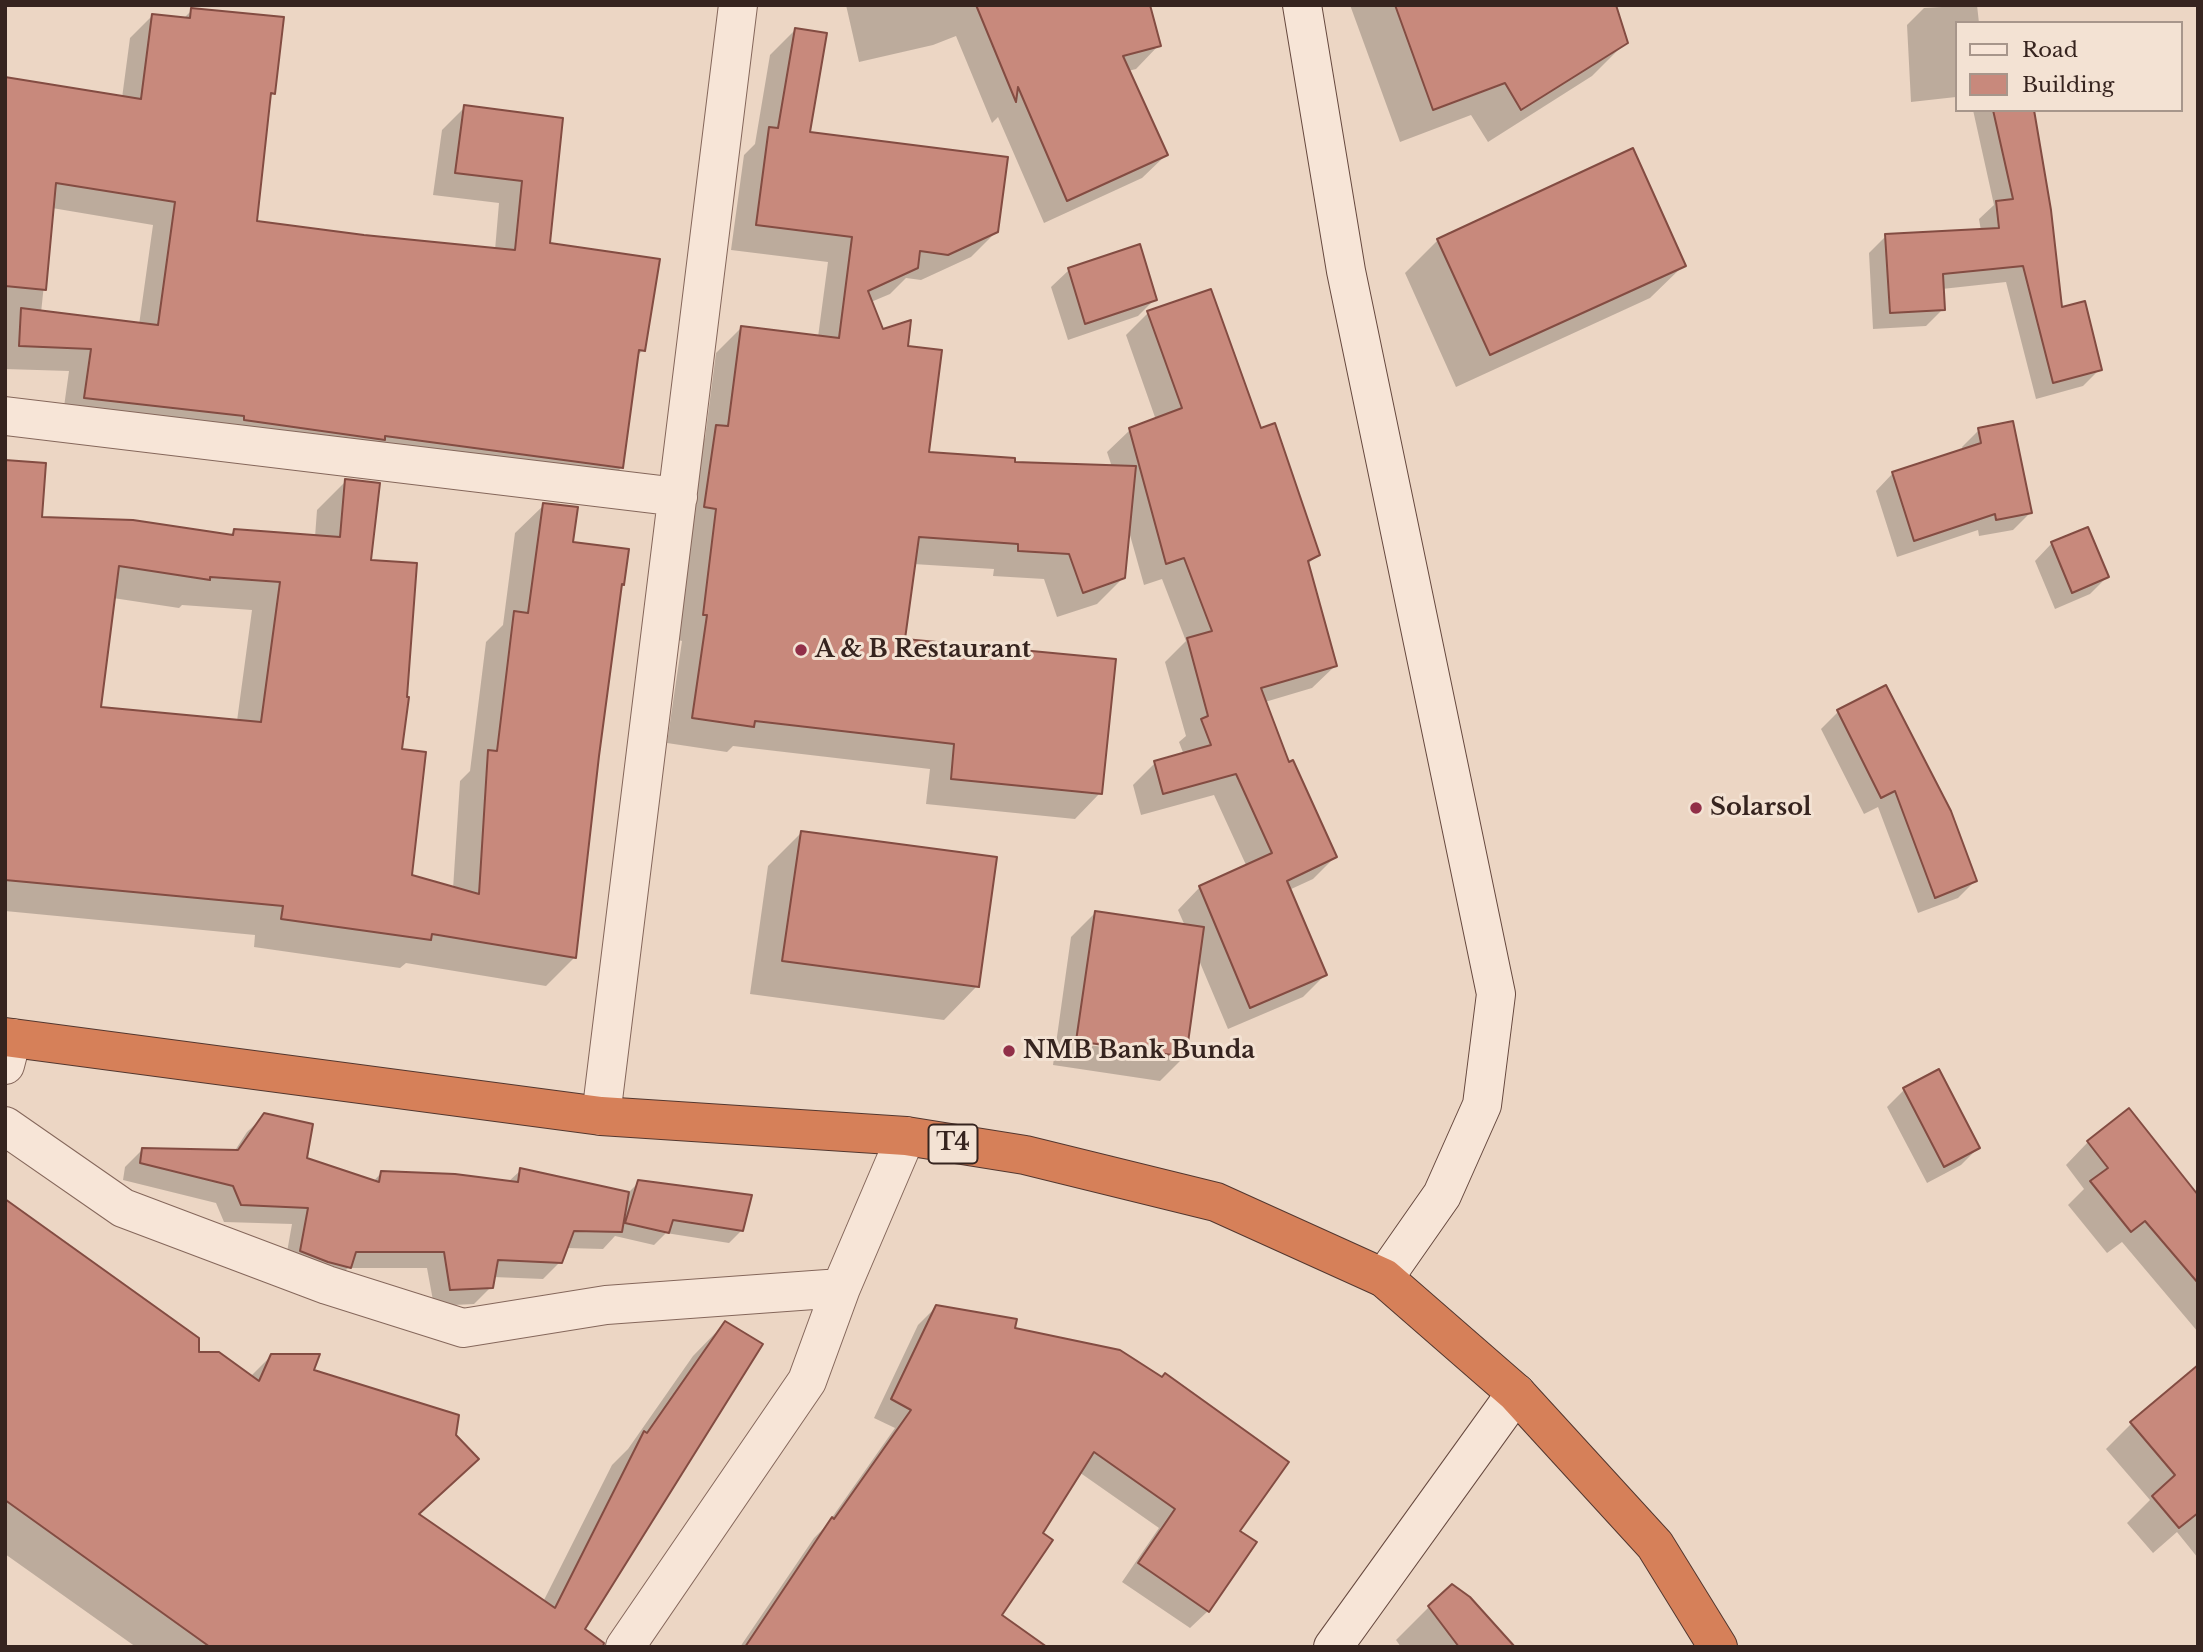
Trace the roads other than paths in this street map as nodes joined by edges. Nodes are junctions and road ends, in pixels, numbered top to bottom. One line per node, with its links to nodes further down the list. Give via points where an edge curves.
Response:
1 (738, 5): 4 (street)
2 (1302, 5): 9 (street, via 1346,271 1496,995 1482,1105 1442,1195)
3 (5, 416): 4 (street)
4 (678, 497): 6 (street)
5 (7, 1047): 6 (highway, T4)
6 (601, 1116): 8 (highway, T4)
7 (5, 1126): 10 (street, via 123,1208 327,1285 463,1328 606,1305)
8 (906, 1136): 9 (highway, T4, via 1025,1155 1216,1202); 10 (street)
9 (1384, 1278): 11 (highway, T4)
10 (841, 1289): 12 (street, via 807,1381)
11 (1516, 1392): 13 (street); 14 (highway, T4, via 1655,1545)
12 (625, 1647)
13 (1333, 1647)
14 (1718, 1647)

